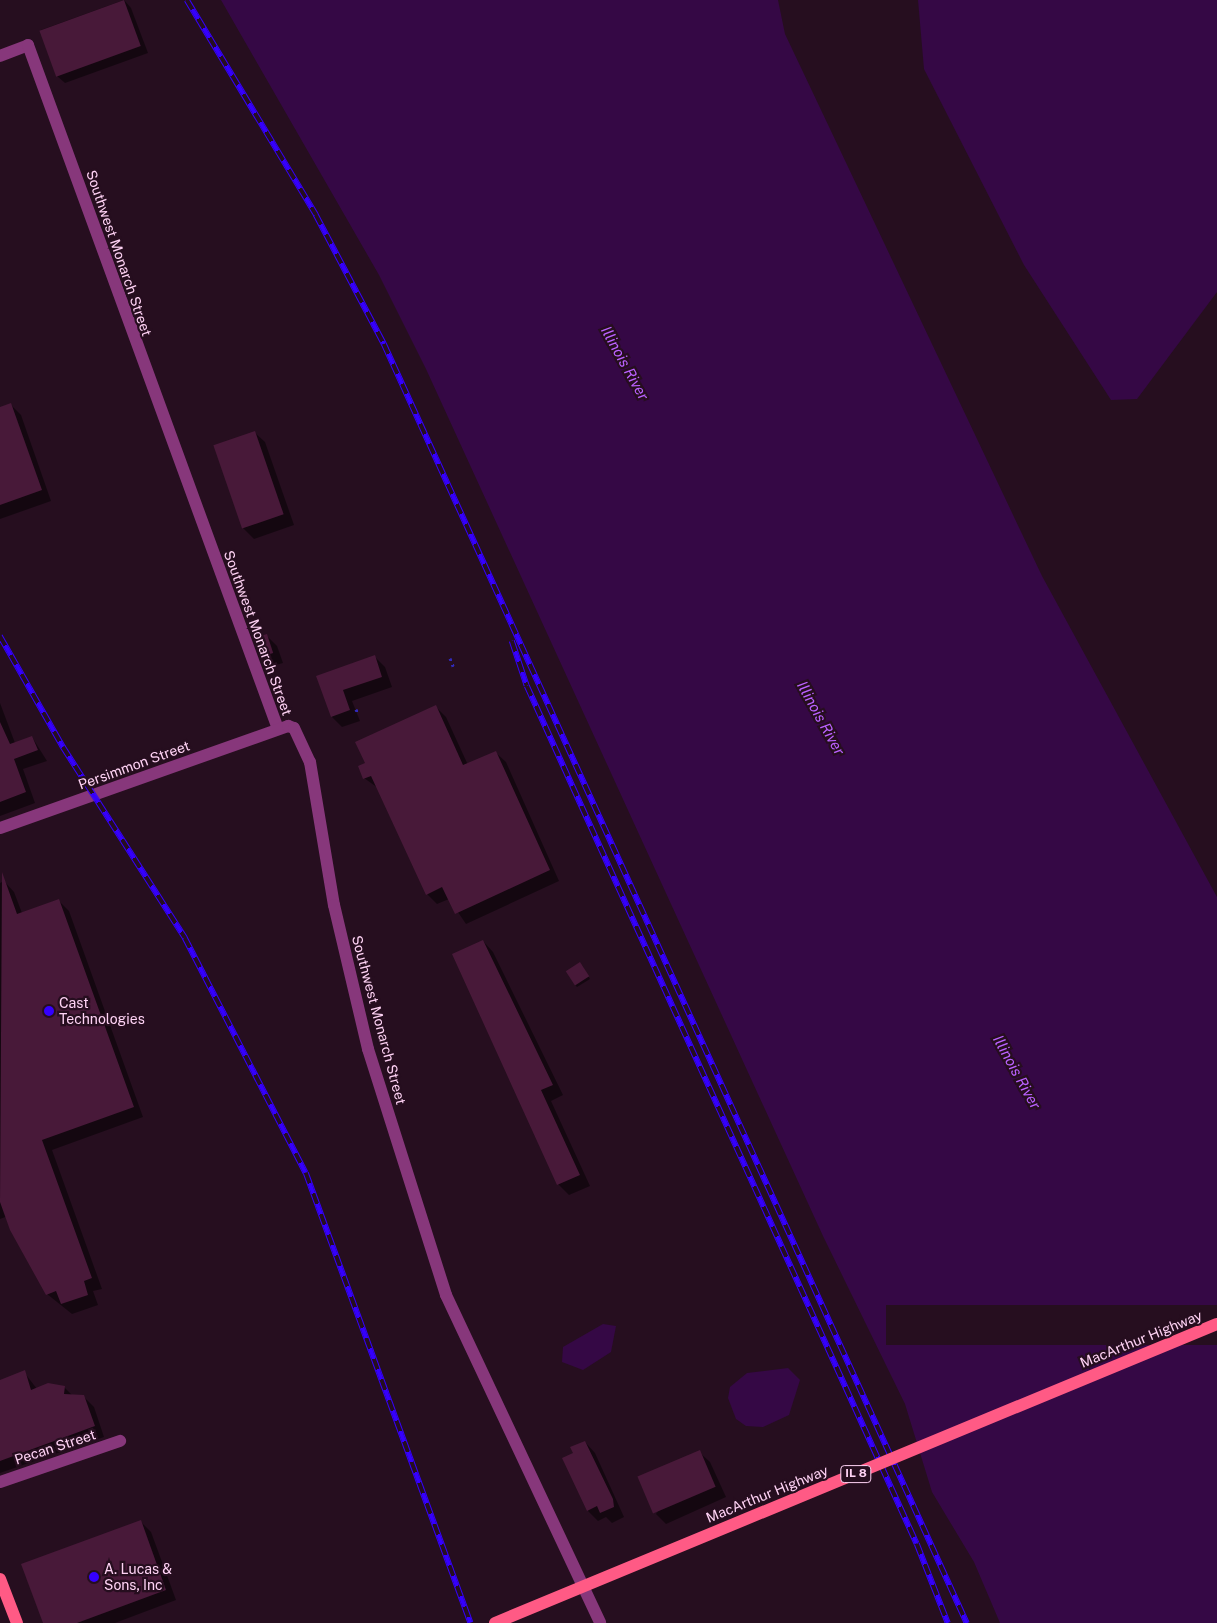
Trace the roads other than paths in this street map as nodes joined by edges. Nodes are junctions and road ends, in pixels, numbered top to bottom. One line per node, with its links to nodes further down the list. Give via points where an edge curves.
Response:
1 (0, 56): 2 (street, Southwest Monarch Street, via 28,45)
2 (278, 730): 3 (street, Persimmon Street); 10 (street, Southwest Monarch Street, via 294,728 310,762 334,905 368,1049 446,1295)
3 (0, 828)
4 (1217, 1324): 9 (main road, MacArthur Highway / IL 8, bridge)
5 (120, 1441): 6 (street, Pecan Street)
6 (0, 1482)
7 (0, 1579): 8 (main road)
8 (17, 1623)
9 (495, 1623)
10 (600, 1623)

